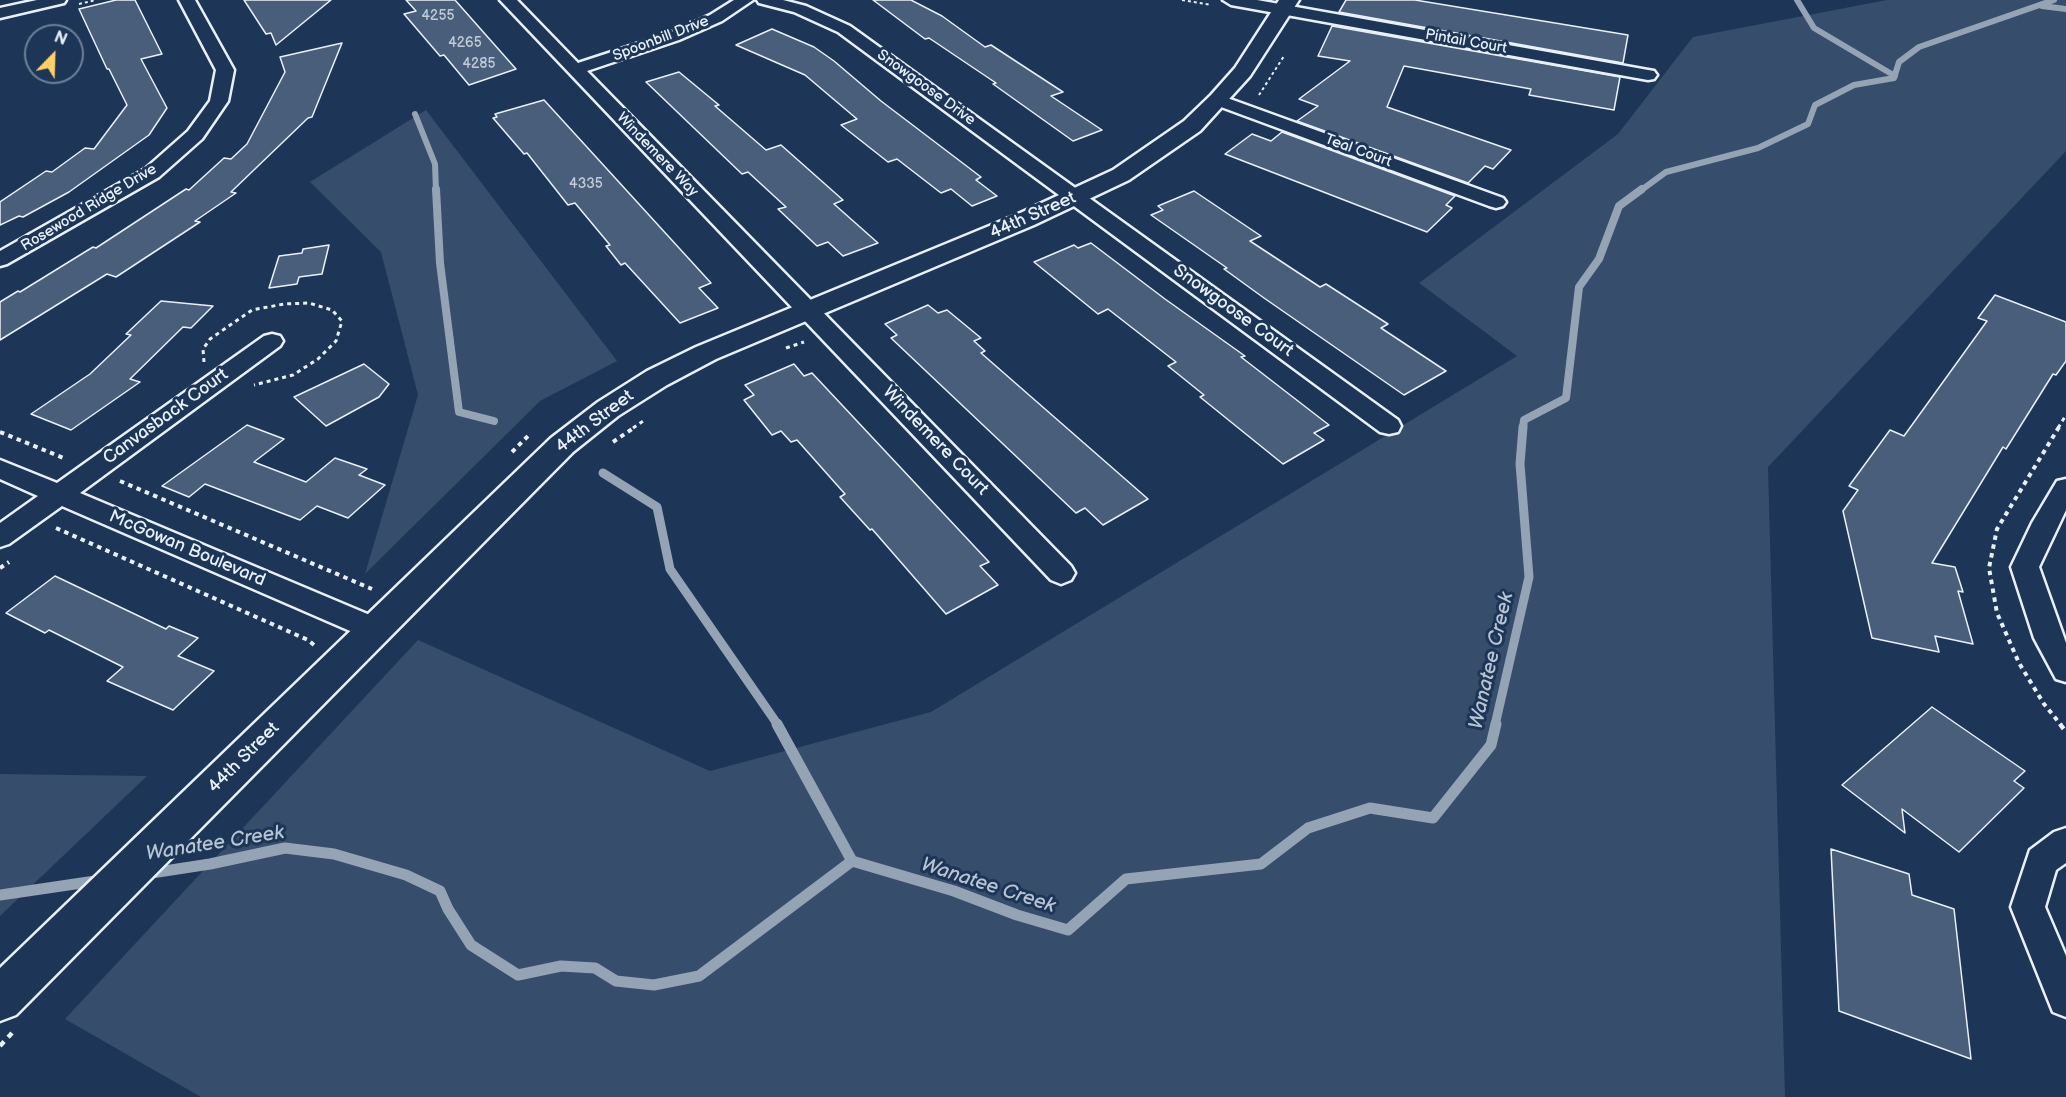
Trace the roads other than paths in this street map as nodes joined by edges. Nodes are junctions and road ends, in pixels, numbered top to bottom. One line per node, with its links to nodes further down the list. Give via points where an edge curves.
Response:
1 (58, 0): 8 (street)
2 (187, 0): 14 (street, Rosewood Ridge Drive, via 225,70 219,101 195,135 152,173)
3 (508, 0): 9 (street, Windemere Way)
4 (745, 0): 9 (street, Spoonbill Drive, via 673,37)
5 (765, 0): 12 (street, Snowgoose Drive, via 821,17 844,29)
6 (1224, 3): 7 (street, Pintail Court)
7 (1286, 5): 10 (street, Pintail Court); 11 (street, 44th Street, via 1243,72)
8 (0, 13)
9 (574, 70): 15 (street, Windemere Way)
10 (1648, 75)
11 (1219, 100): 12 (street, 44th Street, via 1158,151); 13 (street, Teal Court)
12 (1076, 197): 15 (street, 44th Street); 17 (street, Snowgoose Court)
13 (1496, 202)
14 (0, 260)
15 (808, 310): 22 (street, Windemere Court); 23 (street, 44th Street, via 705,353 608,409 530,475)
16 (272, 341): 20 (street, Canvasback Court)
17 (1389, 426)
18 (0, 469): 20 (street, McGowan Boulevard)
19 (2066, 488): 24 (street, via 2025,567 2048,638)
20 (60, 494): 21 (street, Canvasback Court); 23 (street, McGowan Boulevard)
21 (9, 546)
22 (1061, 573)
23 (374, 629): 26 (street, 44th Street)
24 (2066, 670)
25 (2066, 843): 27 (street, via 2042,861 2028,907)
26 (13, 986)
27 (2066, 999)

